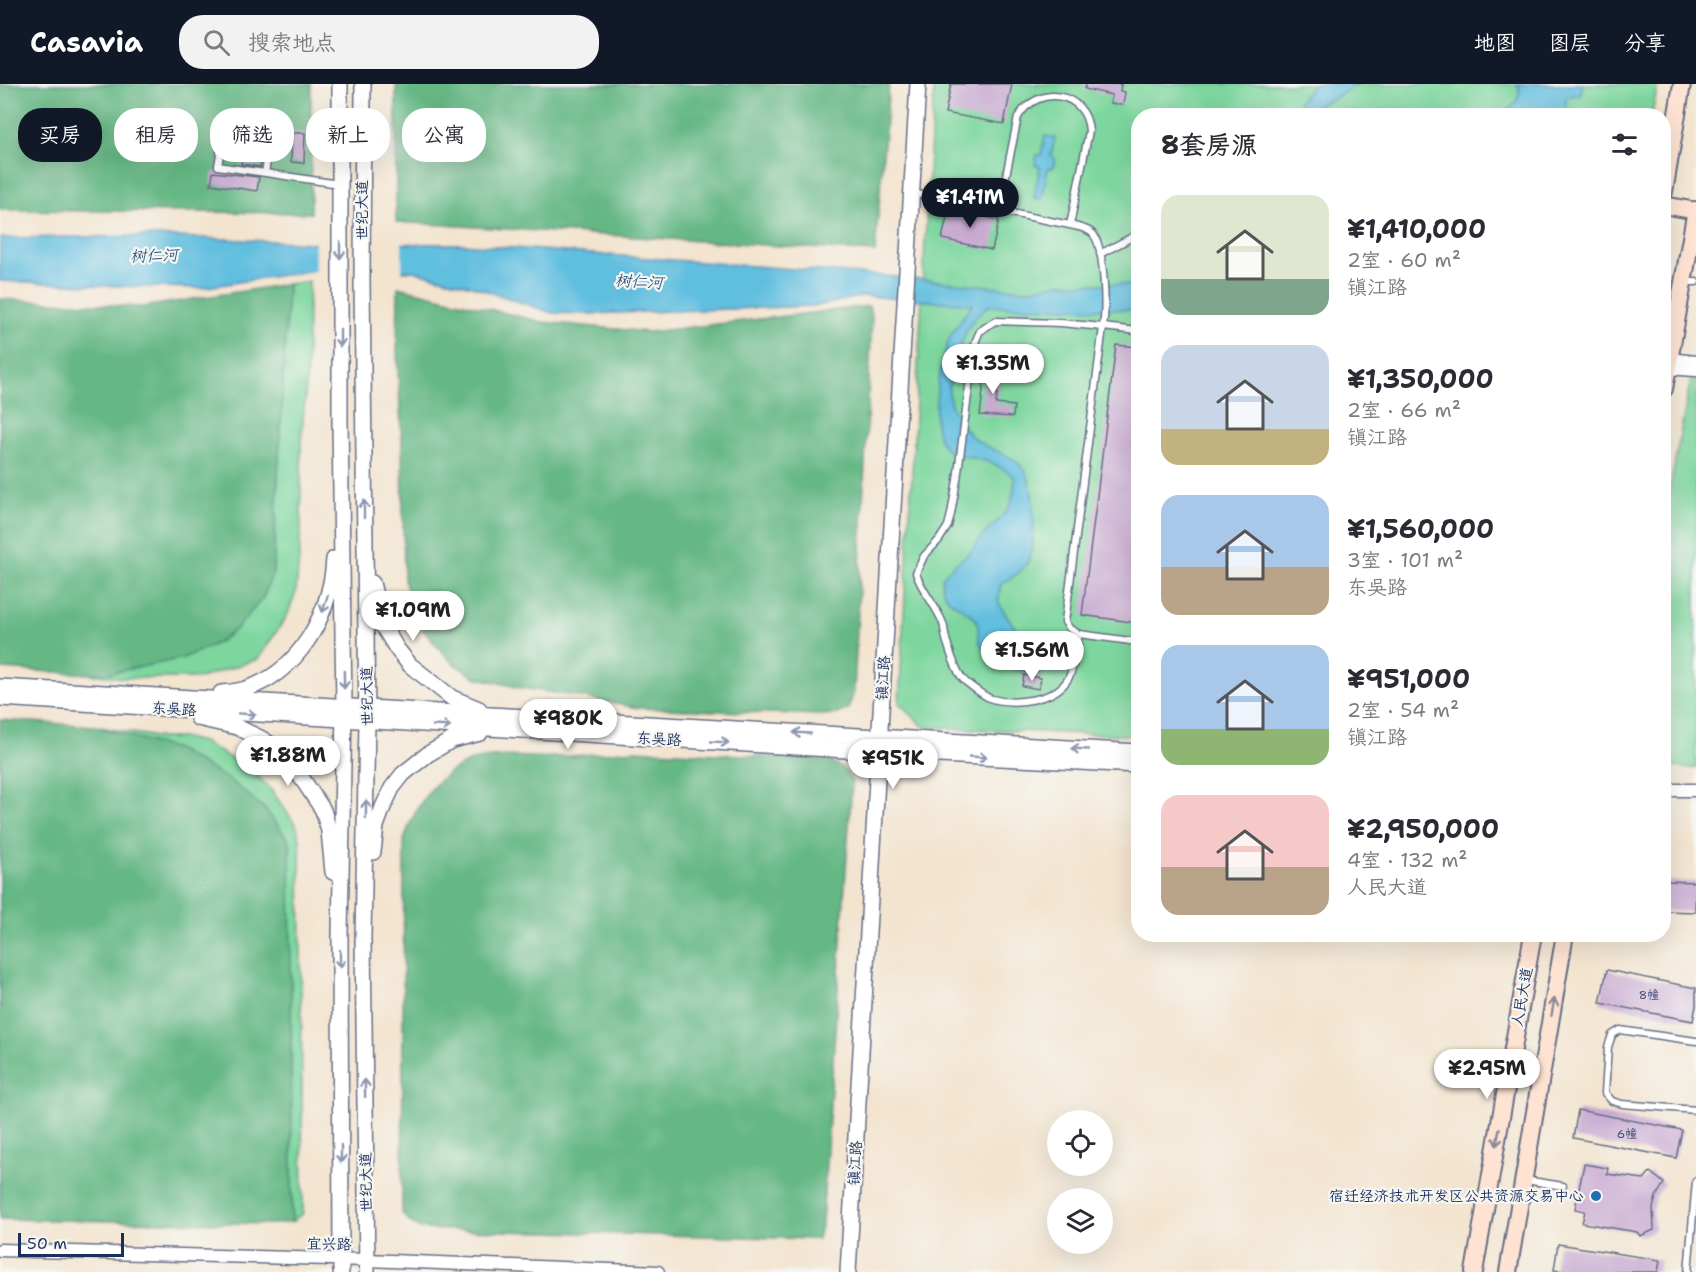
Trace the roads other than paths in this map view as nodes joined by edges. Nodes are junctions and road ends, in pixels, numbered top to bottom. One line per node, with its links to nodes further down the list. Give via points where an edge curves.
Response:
1 (340, 84): 7 (street, 世纪大道)
2 (363, 84): 24 (street, 世纪大道, one-way to 2)
3 (918, 84): 8 (street, 镇江路)
4 (1682, 84): 5 (main road)
5 (1671, 150)
6 (265, 173): 6 (lane, via 218,166 222,142 268,149); 7 (lane)
7 (340, 184): 23 (street, 世纪大道, one-way to 23)
8 (911, 193): 10 (lane); 33 (street, 镇江路)
9 (1671, 207): 11 (main road)
10 (999, 210): 12 (lane); 12 (lane, via 1018,117 1032,101 1060,96 1073,101 1089,121)
11 (1696, 210): 15 (main road)
12 (1070, 225): 14 (lane, via 1092,233)
13 (1131, 238): 14 (lane)
14 (1100, 254): 16 (lane)
15 (1689, 282): 18 (main road)
16 (1103, 327): 17 (lane); 25 (lane, via 1065,622); 25 (lane, via 995,321 980,331 948,526 916,573 943,624 955,666 963,679 990,699 1015,702 1057,692 1068,679)
17 (1131, 330)
18 (1671, 348)
19 (1696, 362): 20 (street)
20 (1671, 365)
21 (1671, 367): 22 (street)
22 (1696, 370)
23 (340, 421): 29 (street, one-way to 29, via 333,573 315,630 283,668 259,684 237,692); 30 (street, 世纪大道, one-way to 30)
24 (364, 547): 31 (street, 世纪大道); 32 (street, via 383,626 396,649 452,698)
25 (1079, 634): 26 (lane)
26 (1131, 641)
27 (0, 687): 29 (street, 东吴路)
28 (0, 698): 29 (street, 东吴路)
29 (157, 702): 30 (street, 东吴路); 38 (street, via 237,727 279,750 295,768 322,810 329,831)
30 (344, 714): 31 (street, 东吴路); 38 (street, 世纪大道)
31 (367, 714): 32 (street, 东吴路); 39 (street, 世纪大道, one-way to 31)
32 (493, 722): 33 (street, 东吴路); 39 (street, via 428,754 392,788 376,826)
33 (879, 745): 34 (street, 东吴路, one-way to 33); 35 (street, 东吴路, one-way to 35); 53 (street, 镇江路)
34 (1131, 752)
35 (1131, 764)
36 (1671, 789): 37 (street)
37 (1696, 790)
38 (340, 935): 50 (street, 世纪大道, one-way to 50)
39 (363, 939): 51 (street, 世纪大道, one-way to 39)
40 (1532, 942): 54 (main road, 人民大道, one-way to 54)
41 (1564, 942): 44 (main road, one-way to 41)
42 (1696, 1041): 43 (lane, via 1620,1030 1612,1035 1608,1047 1605,1093 1622,1104)
43 (1696, 1110)
44 (1524, 1180): 46 (lane); 55 (main road)
45 (1696, 1181): 47 (lane)
46 (1563, 1186)
47 (1694, 1209): 48 (lane)
48 (1694, 1240): 56 (lane)
49 (0, 1250): 50 (street, 宜兴路)
50 (341, 1266): 51 (street, 宜兴路)
51 (367, 1266): 52 (street, 宜兴路)
52 (658, 1272)
53 (848, 1272)
54 (1474, 1272)
55 (1508, 1272)
56 (1688, 1272)

